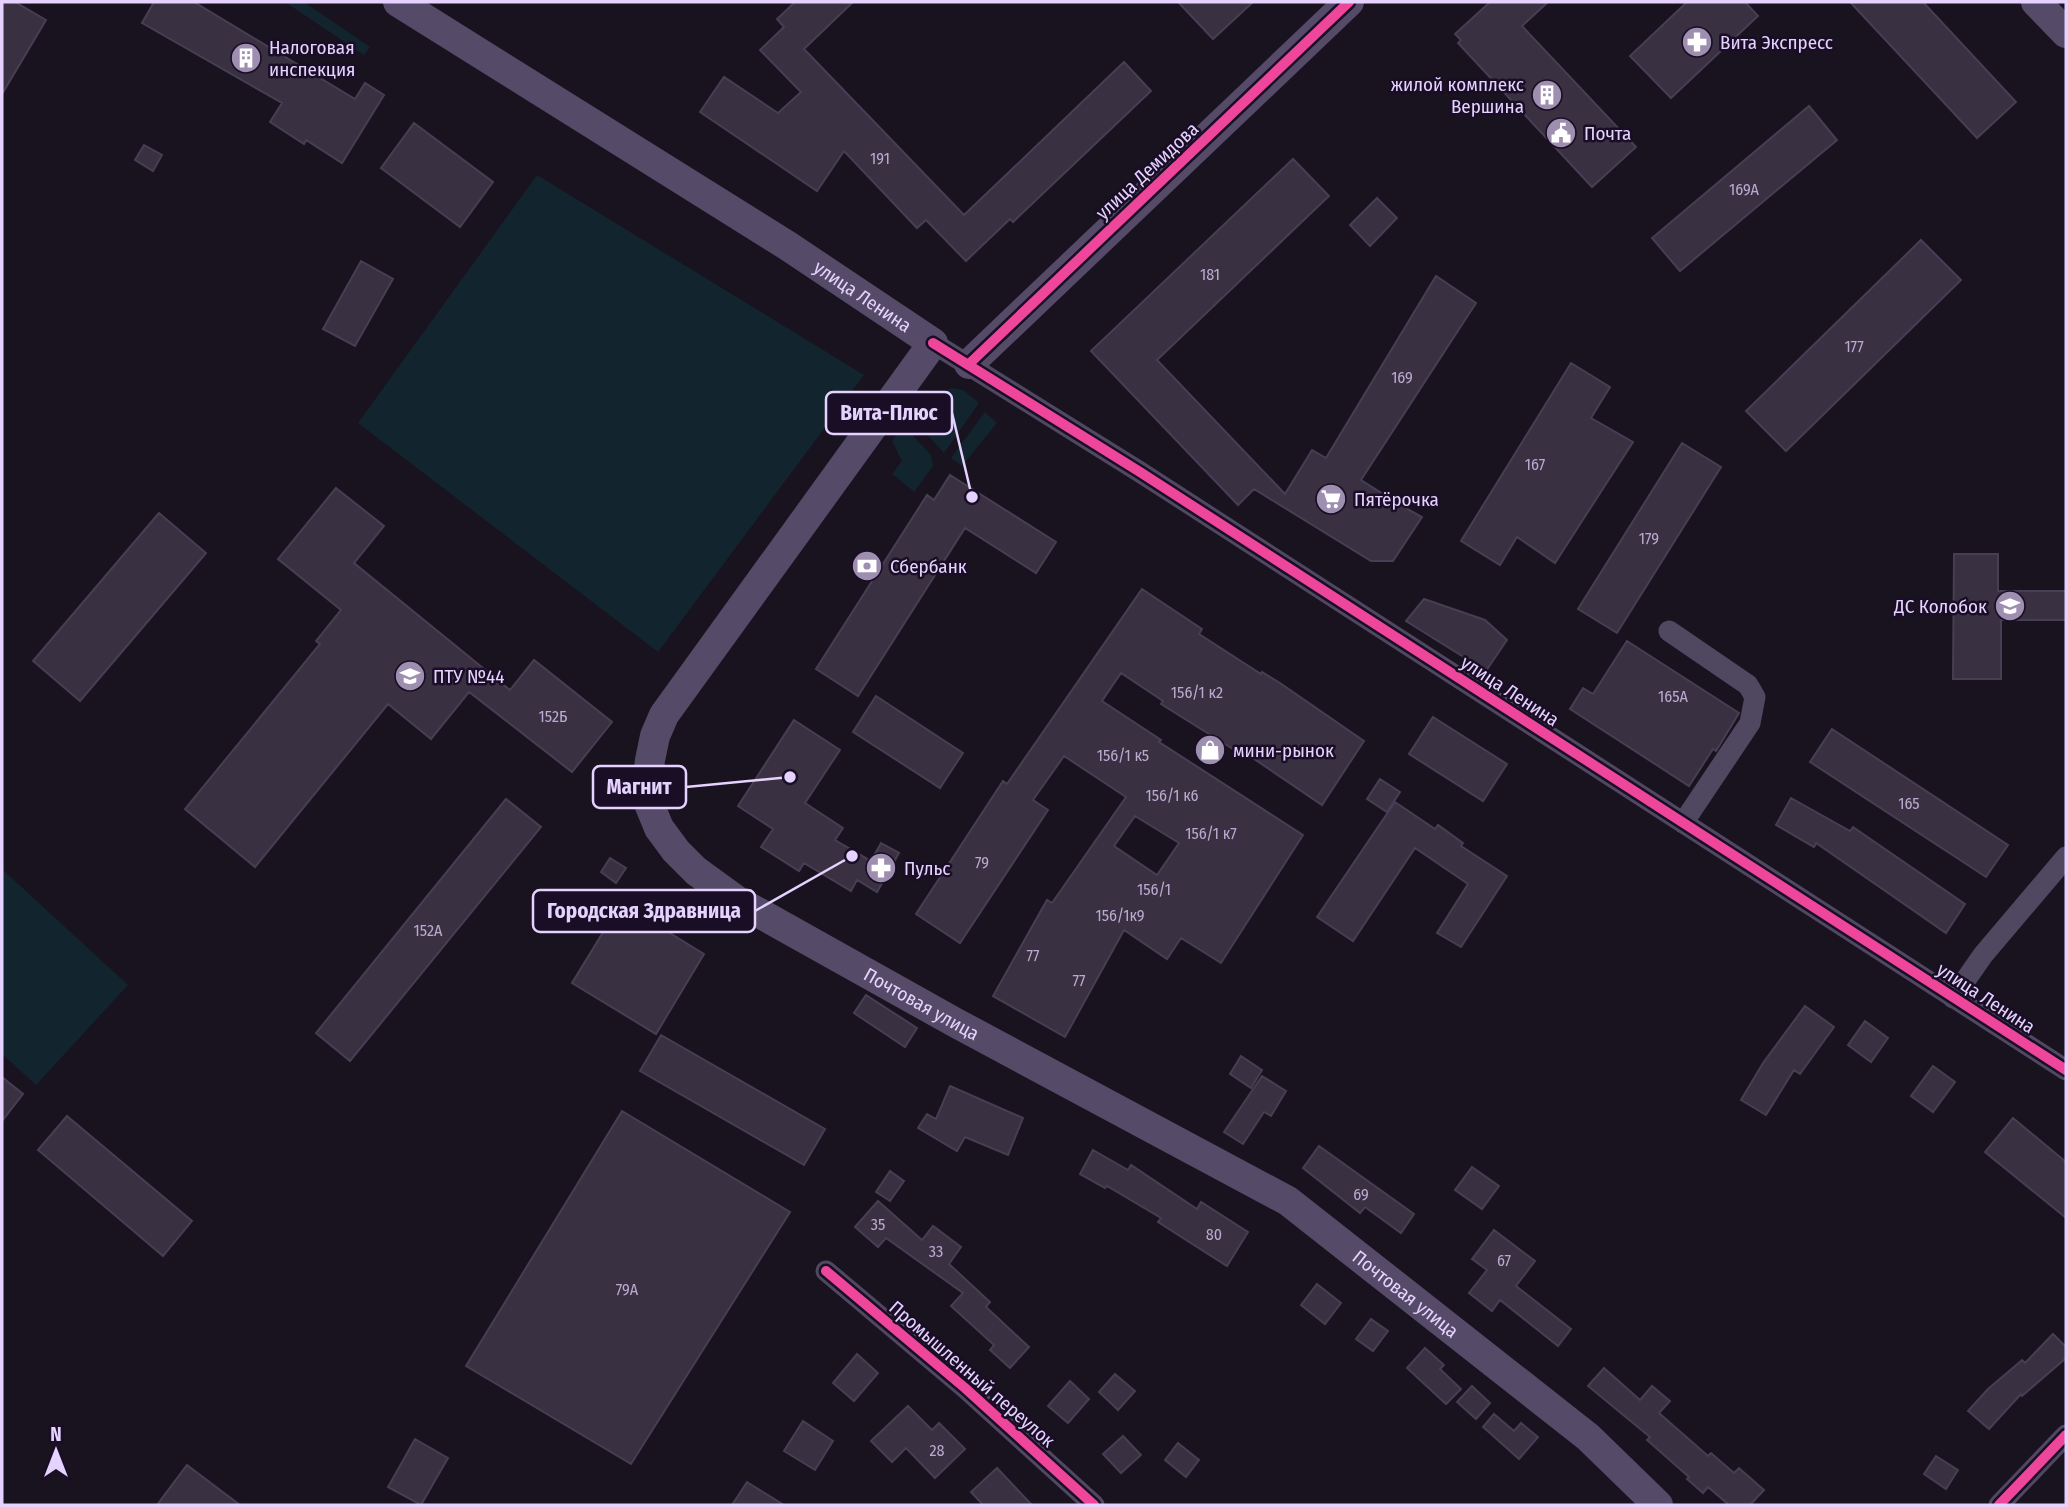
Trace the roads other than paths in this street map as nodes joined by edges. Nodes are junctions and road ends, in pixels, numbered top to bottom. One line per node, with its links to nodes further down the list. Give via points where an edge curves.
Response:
1 (398, 2): 5 (main road, улица Ленина, via 789,246)
2 (1349, 2): 6 (main road, улица Демидова)
3 (2036, 2): 4 (main road)
4 (2066, 33)
5 (933, 343): 6 (street, улица Ленина); 15 (main road, Почтовая улица, via 664,715 655,736 647,786 659,828 696,871 736,900 1288,1201 1588,1437)
6 (970, 364): 8 (street, улица Ленина)
7 (1669, 631): 8 (street, via 1748,685 1755,696 1750,723)
8 (1683, 823): 10 (street, улица Ленина)
9 (2066, 858): 10 (street, via 1983,956)
10 (1954, 998): 11 (street, улица Ленина)
11 (2066, 1069)
12 (826, 1271): 14 (street, Промышленный переулок)
13 (2066, 1435): 16 (street)
14 (1094, 1505)
15 (1658, 1505)
16 (1999, 1505)

